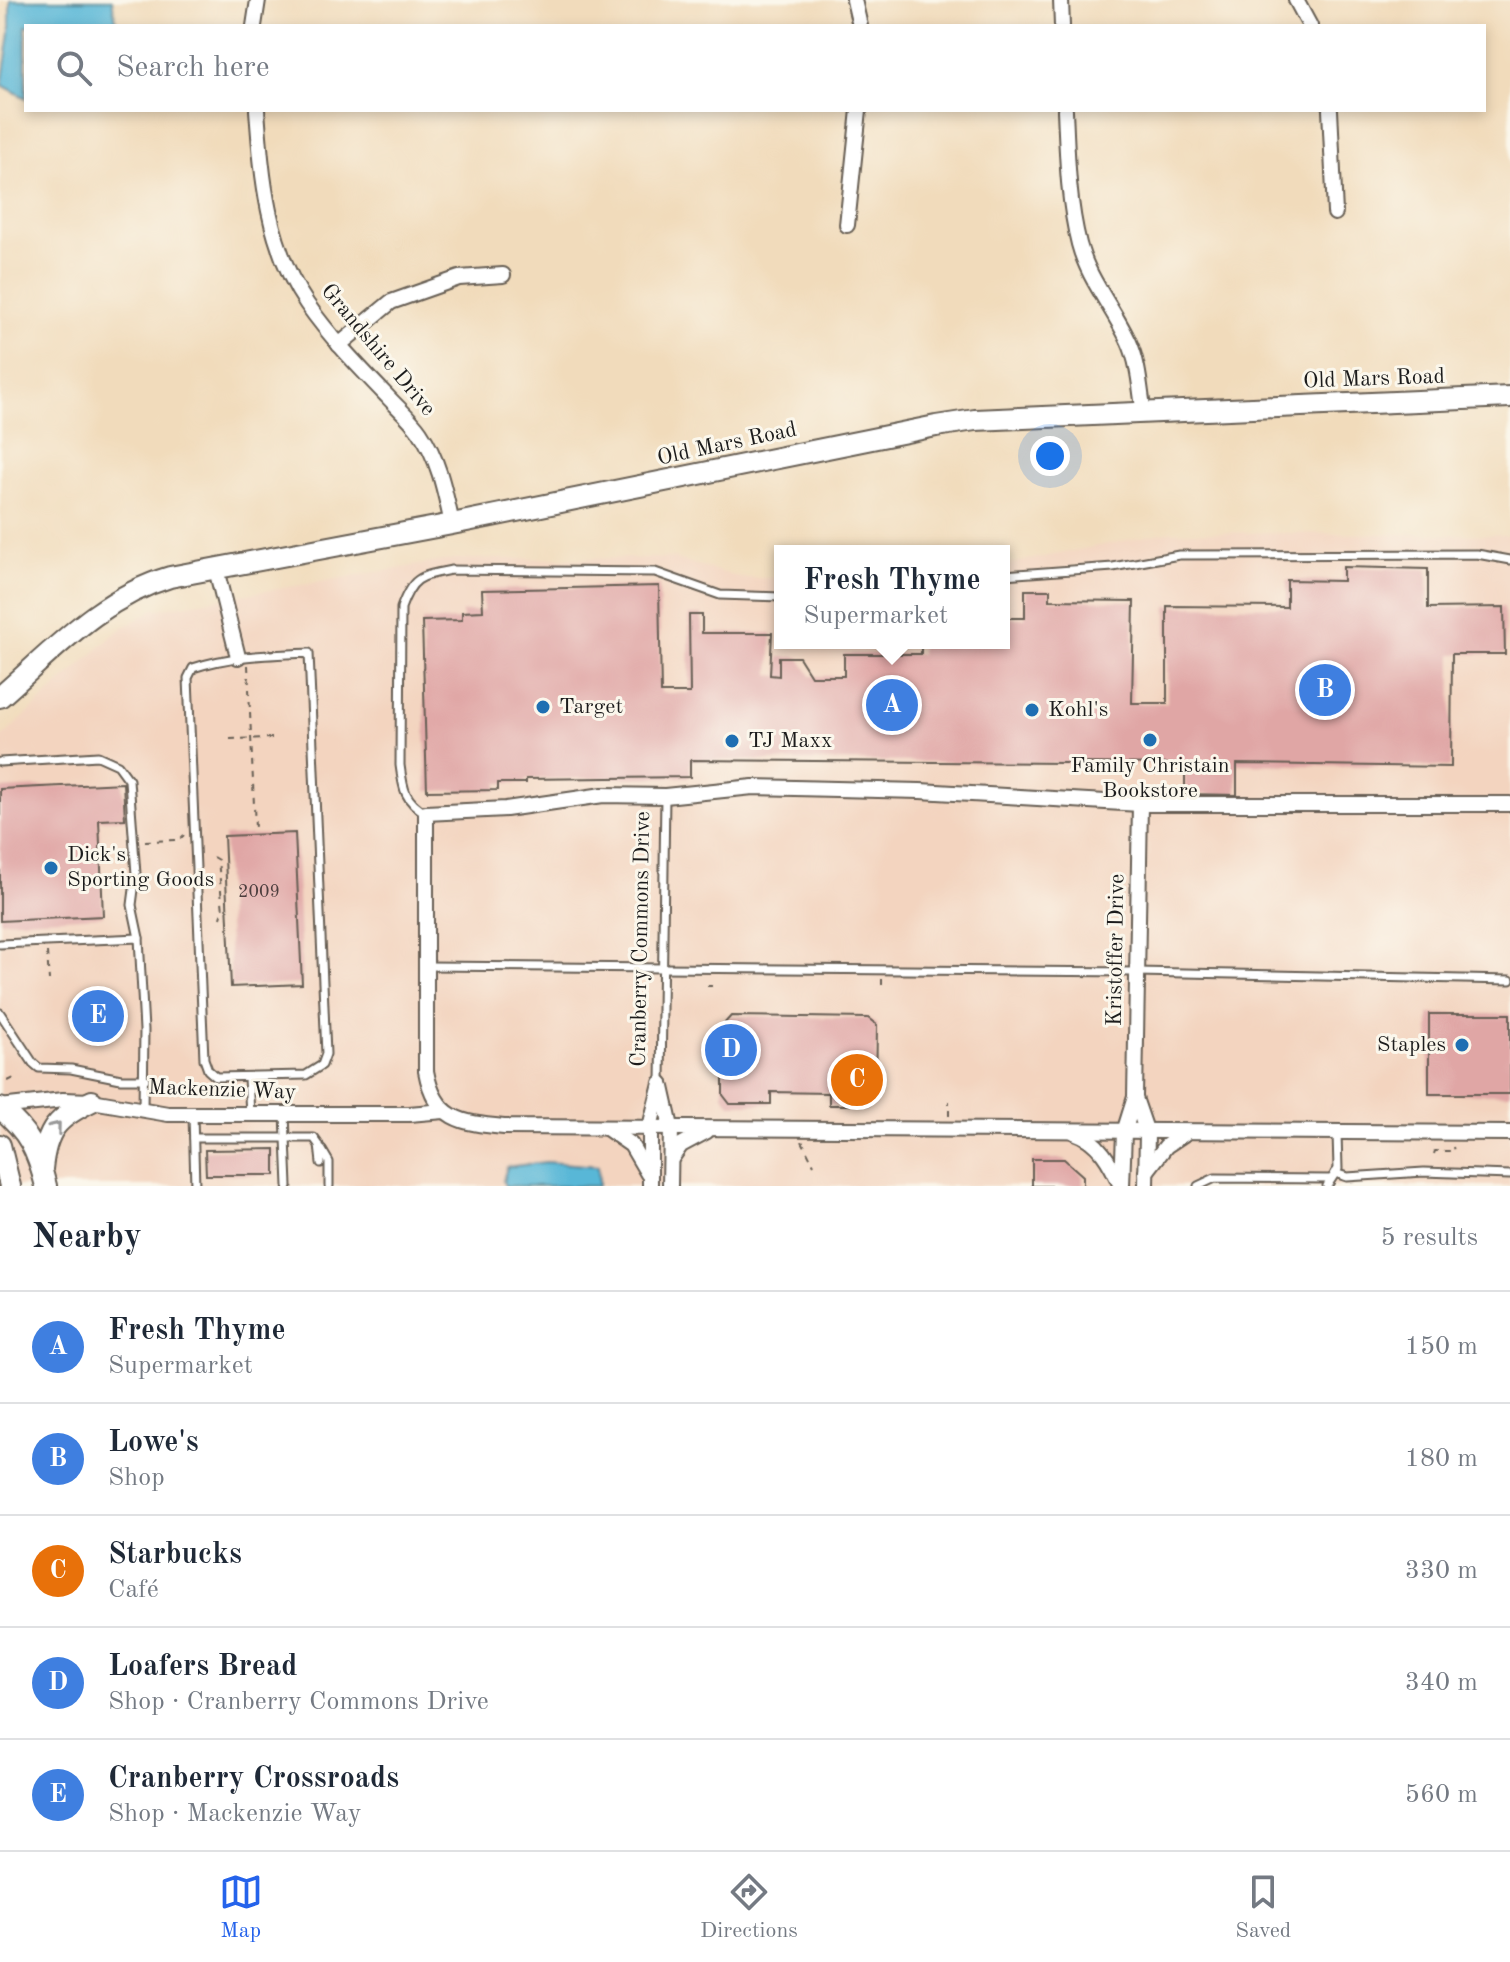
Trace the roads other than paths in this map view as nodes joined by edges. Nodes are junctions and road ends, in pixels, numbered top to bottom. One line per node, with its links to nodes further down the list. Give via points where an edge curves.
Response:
1 (258, 0): 5 (street)
2 (854, 0): 6 (street)
3 (1061, 0): 7 (street)
4 (1296, 0): 8 (street)
5 (254, 24)
6 (860, 24)
7 (1062, 24)
8 (1309, 24)
9 (257, 112): 16 (street, Grandshire Drive, via 263,182 279,247 305,302)
10 (859, 112): 14 (street)
11 (1065, 112): 18 (street, via 1078,243 1136,361)
12 (1330, 112): 13 (street)
13 (1335, 213)
14 (847, 225)
15 (503, 275): 16 (street, via 459,278 391,302)
16 (339, 345): 19 (street, Grandshire Drive, via 419,431 444,486)
17 (1510, 397): 18 (street, Old Mars Road)
18 (1144, 414): 19 (street, Old Mars Road, via 936,426)
19 (452, 524): 21 (street, Old Mars Road)
20 (1510, 560): 22 (lane, via 1477,554 1179,555 1113,567)
21 (216, 569): 24 (street); 25 (street, Old Mars Road, via 153,582 119,598)
22 (1010, 575)
23 (774, 597): 30 (lane, via 720,595 655,572 451,570 424,575 408,589 401,608 400,765 403,789 413,806)
24 (239, 661): 38 (lane, via 193,668 187,690 204,1059 216,1077); 38 (lane, via 309,653 326,1036 325,1060 312,1073)
25 (0, 697)
26 (0, 762): 31 (lane, via 98,756 125,772 131,788 136,874 132,905)
27 (665, 796): 28 (street, via 753,787 822,788); 30 (street, via 603,795 506,809); 34 (lane, Cranberry Commons Drive)
28 (1140, 804): 29 (street); 35 (street, Kristoffer Drive)
29 (1510, 804)
30 (426, 813): 33 (street)
31 (139, 938): 32 (lane); 39 (lane)
32 (0, 944)
33 (427, 966): 34 (lane); 45 (street, via 426,1071)
34 (663, 968): 35 (lane); 40 (lane, Cranberry Commons Drive)
35 (1137, 972): 36 (lane); 41 (street, Kristoffer Drive)
36 (1510, 980)
37 (0, 1013): 39 (lane, via 39,1068)
38 (248, 1078): 46 (lane)
39 (145, 1079): 44 (lane)
40 (661, 1083): 50 (street, Cranberry Commons Drive); 51 (street, Cranberry Commons Drive)
41 (1135, 1097): 54 (street, Kristoffer Drive); 55 (street, Kristoffer Drive)
42 (92, 1101): 43 (street, Mackenzie Way); 44 (street, Mackenzie Way); 66 (street, one-way to 42, via 43,1153 52,1129)
43 (0, 1108): 66 (street, via 22,1126)
44 (143, 1111): 48 (street, Mackenzie Way)
45 (444, 1111): 47 (street, Mackenzie Way); 49 (street, via 460,1121 493,1126)
46 (250, 1114): 47 (street, Mackenzie Way); 48 (street, Mackenzie Way)
47 (285, 1114): 59 (lane)
48 (193, 1115): 60 (lane)
49 (603, 1127): 50 (street); 69 (street, via 631,1145)
50 (650, 1127): 51 (street); 69 (street, Cranberry Commons Drive)
51 (671, 1127): 52 (street); 63 (street, Cranberry Commons Drive)
52 (716, 1128): 53 (street); 63 (street, via 688,1140)
53 (1070, 1131): 54 (street); 76 (street, via 1100,1149)
54 (1124, 1132): 55 (street); 76 (street, Kristoffer Drive)
55 (1147, 1133): 56 (street); 67 (street, Kristoffer Drive)
56 (1191, 1133): 57 (street); 67 (street, via 1166,1146)
57 (1337, 1133): 58 (street); 68 (lane, via 1339,1159)
58 (1510, 1133)
59 (286, 1137): 60 (lane); 62 (lane, via 314,1138); 73 (lane)
60 (194, 1138): 72 (lane)
61 (0, 1145): 71 (street)
62 (319, 1145): 64 (lane); 74 (lane, via 329,1162)
63 (670, 1160): 75 (street, Cranberry Commons Drive)
64 (321, 1163)
65 (1510, 1175): 70 (lane, via 1424,1172)
66 (44, 1177)
67 (1146, 1179)
68 (1331, 1179): 70 (lane); 77 (lane, via 1215,1178)
69 (650, 1182)
70 (1377, 1182)
71 (10, 1186)
72 (195, 1186)
73 (288, 1186)
74 (329, 1186)
75 (670, 1186)
76 (1122, 1186)
77 (1198, 1186)

